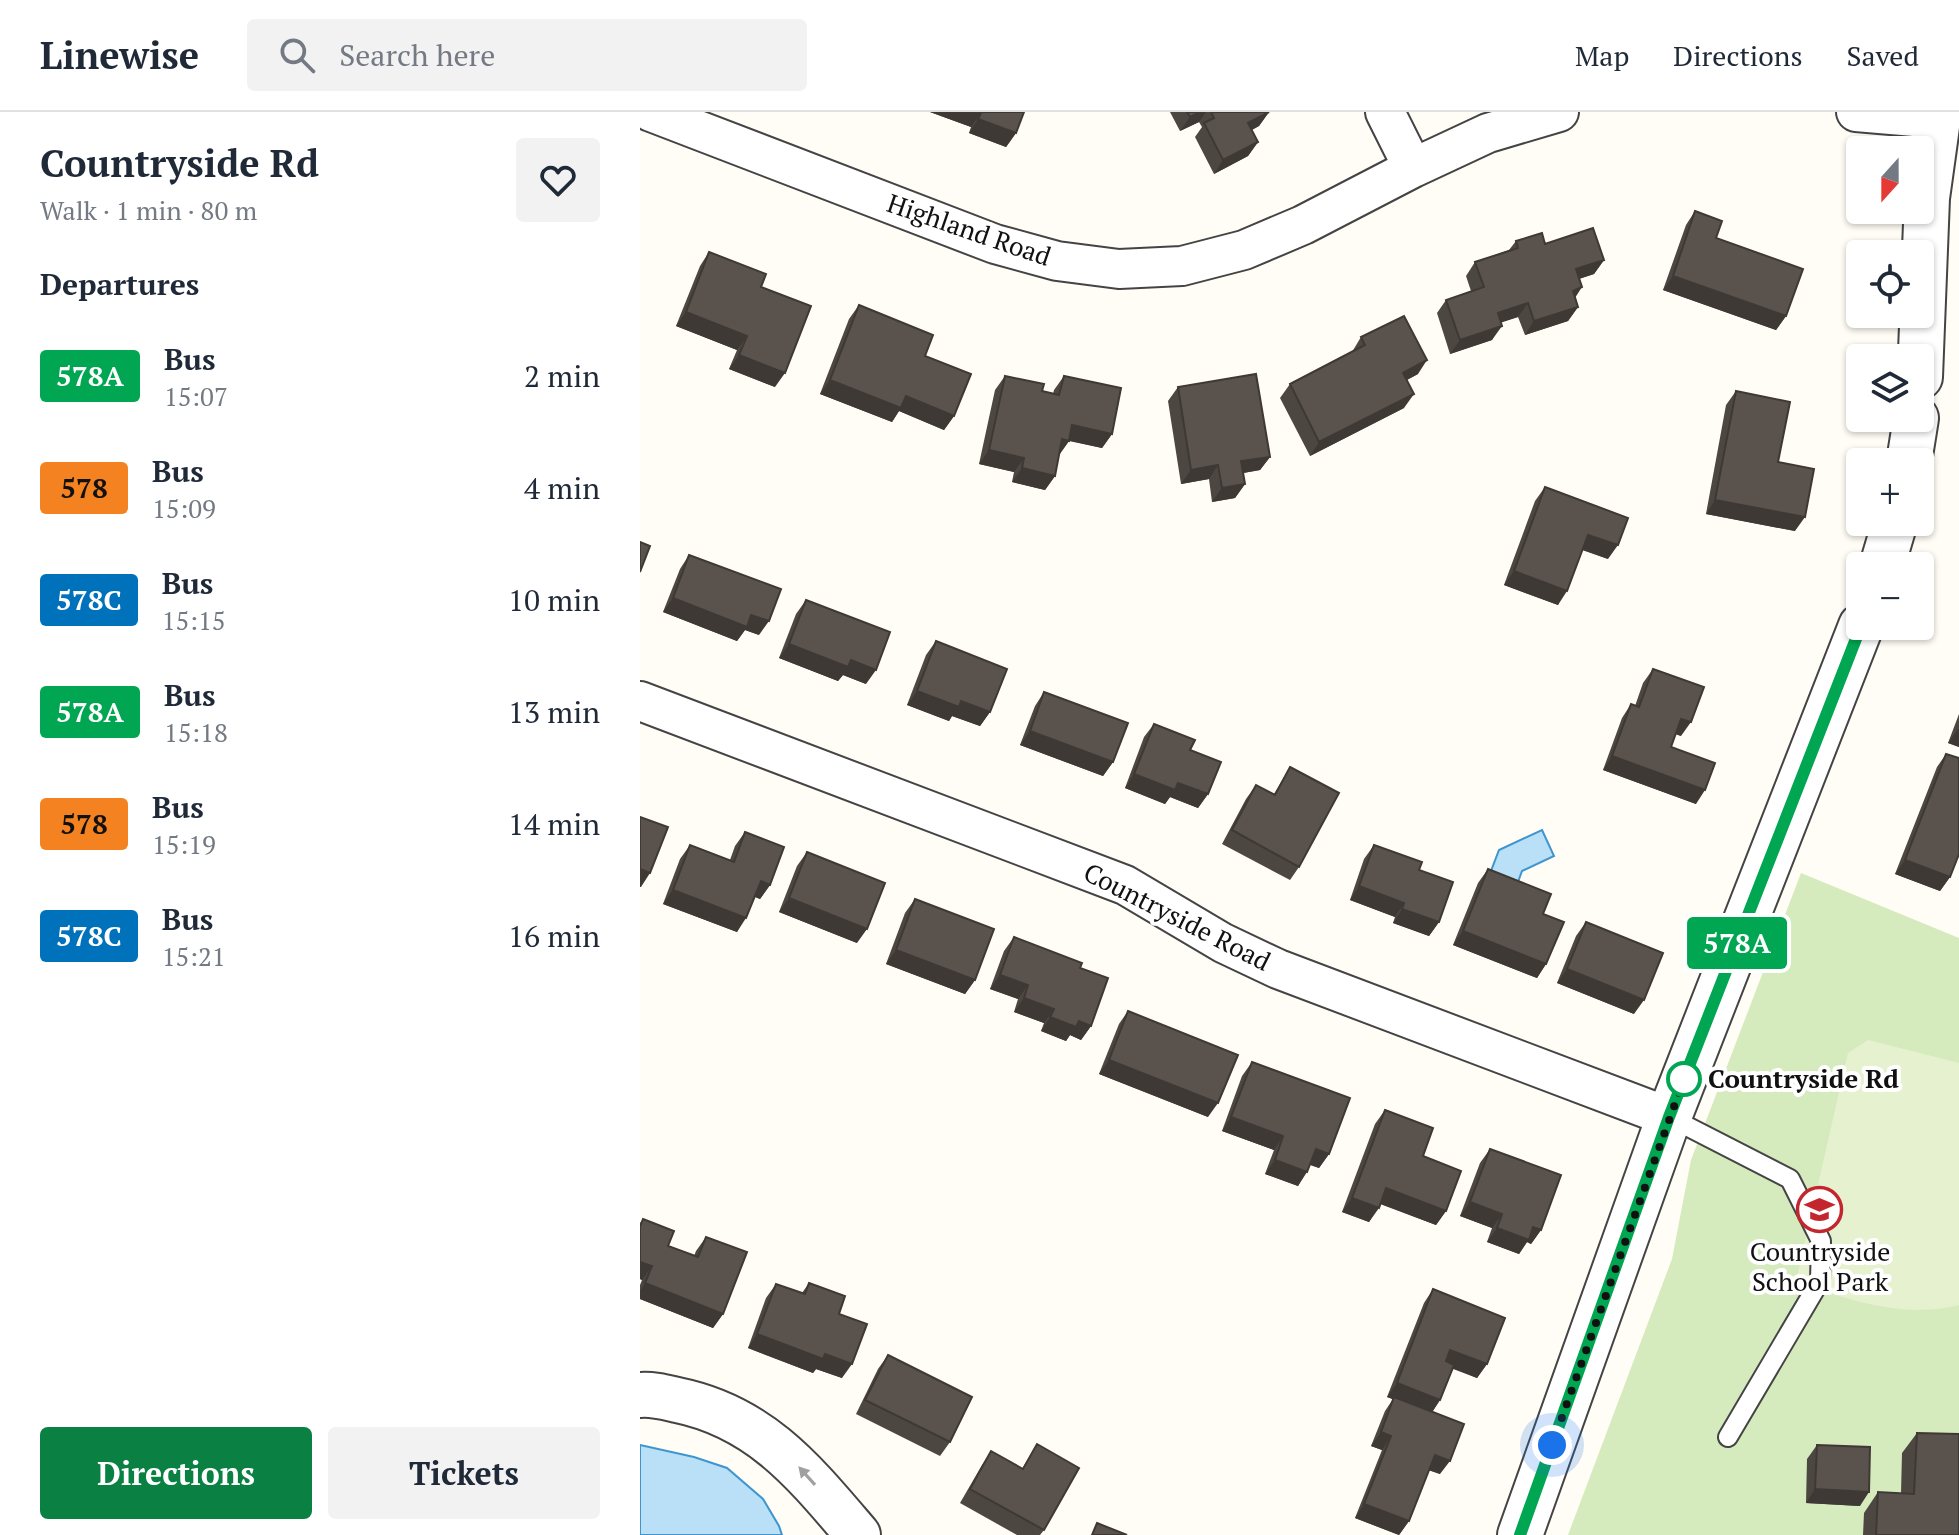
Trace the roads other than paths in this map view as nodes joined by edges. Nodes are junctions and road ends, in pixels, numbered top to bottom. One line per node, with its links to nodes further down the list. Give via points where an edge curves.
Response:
1 (651, 112): 6 (street, Highland Road, via 995,244 1057,261 1119,269 1182,266 1244,250)
2 (1385, 112): 6 (street)
3 (1559, 112): 6 (street, Highland Road, via 1488,133)
4 (1856, 112): 5 (street)
5 (1939, 116): 7 (street, via 1927,198)
6 (1413, 168)
7 (1921, 344)
8 (1856, 640): 10 (street)
9 (640, 701): 10 (street, Countryside Road, via 1125,885 1278,969)
10 (1669, 1117): 12 (lane, via 1790,1179 1821,1241 1820,1281); 14 (street)
11 (640, 1395): 13 (street, one-way to 11, via 792,1461 749,1428 703,1405)
12 (1728, 1437)
13 (858, 1535)
14 (1520, 1535)

